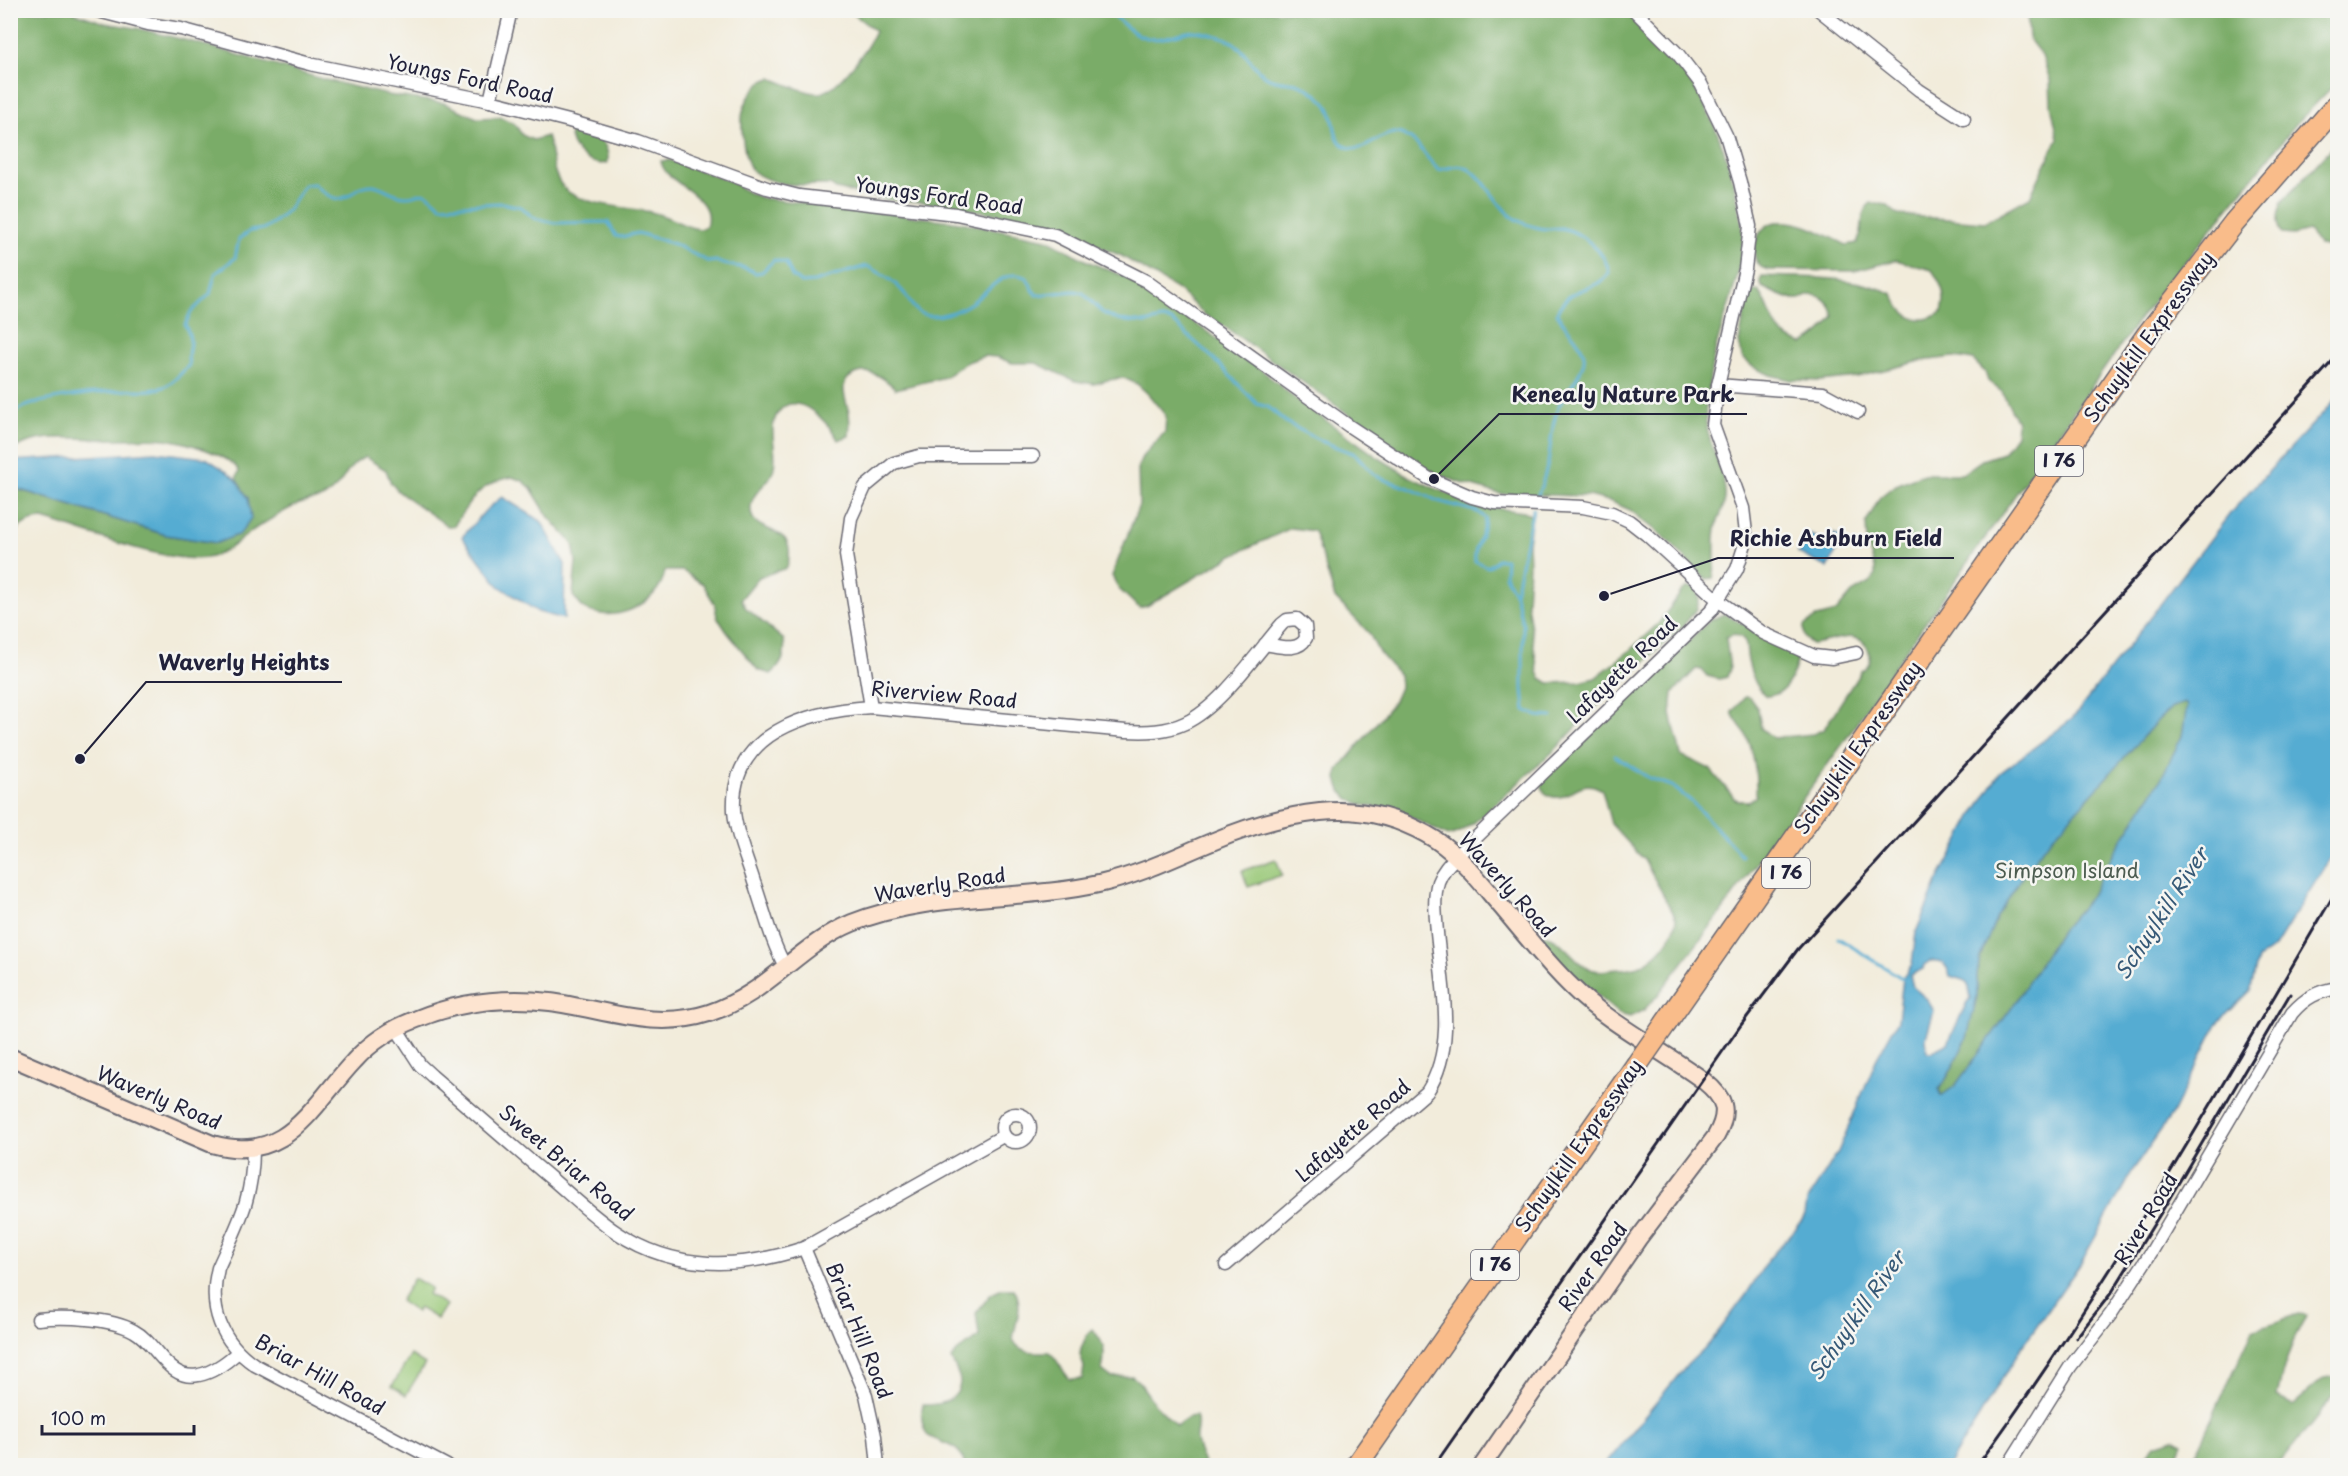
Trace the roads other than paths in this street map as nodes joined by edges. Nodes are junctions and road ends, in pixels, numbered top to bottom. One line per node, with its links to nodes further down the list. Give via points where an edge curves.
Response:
1 (94, 10): 5 (street, Youngs Ford Road, via 314,65)
2 (511, 10): 5 (street)
3 (1634, 10): 9 (street, Lafayette Road, via 1678,54 1701,84 1726,135 1750,226 1745,269)
4 (1819, 10): 7 (street, via 1919,90)
5 (490, 101): 12 (street, Youngs Ford Road, via 638,141 799,196 956,214 1055,235 1146,281 1428,478 1478,499 1595,508 1620,516 1647,535)
6 (2337, 104): 16 (highway, Schuylkill Expressway / I 76, via 2234,223 2148,334)
7 (1964, 119)
8 (2337, 125): 16 (highway, Schuylkill Expressway / I 76, via 2199,289)
9 (1718, 385): 10 (street, via 1823,393); 12 (street, Lafayette Road, via 1713,425 1743,508 1746,533 1740,563)
10 (1858, 412)
11 (1033, 456): 15 (street, via 920,456 894,463 865,487 851,518 846,555)
12 (1719, 601): 14 (street, Youngs Ford Road, via 1763,633 1806,653 1824,658); 17 (street, Lafayette Road)
13 (1265, 644): 15 (street, Riverview Road, via 1204,710 1185,723 1164,730 1126,731)
14 (1856, 653)
15 (871, 707): 18 (street, Riverview Road, via 821,714 779,728 749,757 738,782 734,810 738,830)
16 (1805, 834): 22 (highway, Schuylkill Expressway / I 76, bridge)
17 (1457, 856): 18 (street, Waverly Road, via 1422,832 1390,818 1336,811 1291,817 1241,830 1121,879 1084,887 912,907 872,916 821,940); 23 (street, Waverly Road, via 1582,997); 27 (street, Lafayette Road, via 1442,873 1435,896 1445,1037 1442,1063 1432,1084 1391,1125)
18 (786, 968): 20 (street, Waverly Road, via 743,999 708,1014 675,1020 643,1020 551,1002 515,1000 454,1007)
19 (2337, 988): 35 (street, River Road, via 2315,994 2292,1013 2152,1251 2070,1367)
20 (396, 1028): 25 (street, Waverly Road, via 364,1051 288,1134); 26 (street, Sweet Briar Road, via 432,1076 598,1218 633,1243 688,1261 725,1264 752,1262)
21 (10, 1057): 25 (street, Waverly Road, via 212,1144)
22 (1641, 1070): 32 (highway, Schuylkill Expressway / I 76); 33 (highway, Schuylkill Expressway / I 76)
23 (1715, 1091): 34 (street, River Road, via 1724,1113 1716,1136 1638,1239)
24 (1003, 1136): 26 (street, Sweet Briar Road)
25 (253, 1149): 29 (street, Briar Hill Road, via 247,1205 218,1268 213,1293 220,1326)
26 (804, 1248): 31 (street, Briar Hill Road, via 866,1395)
27 (1226, 1265)
28 (38, 1319): 29 (street, via 77,1319 125,1327 140,1335 172,1369 190,1377 224,1365)
29 (238, 1352): 30 (street, Briar Hill Road, via 255,1365)
30 (447, 1466)
31 (878, 1466)
32 (1356, 1466)
33 (1371, 1466)
34 (1482, 1466)
35 (2008, 1466)

